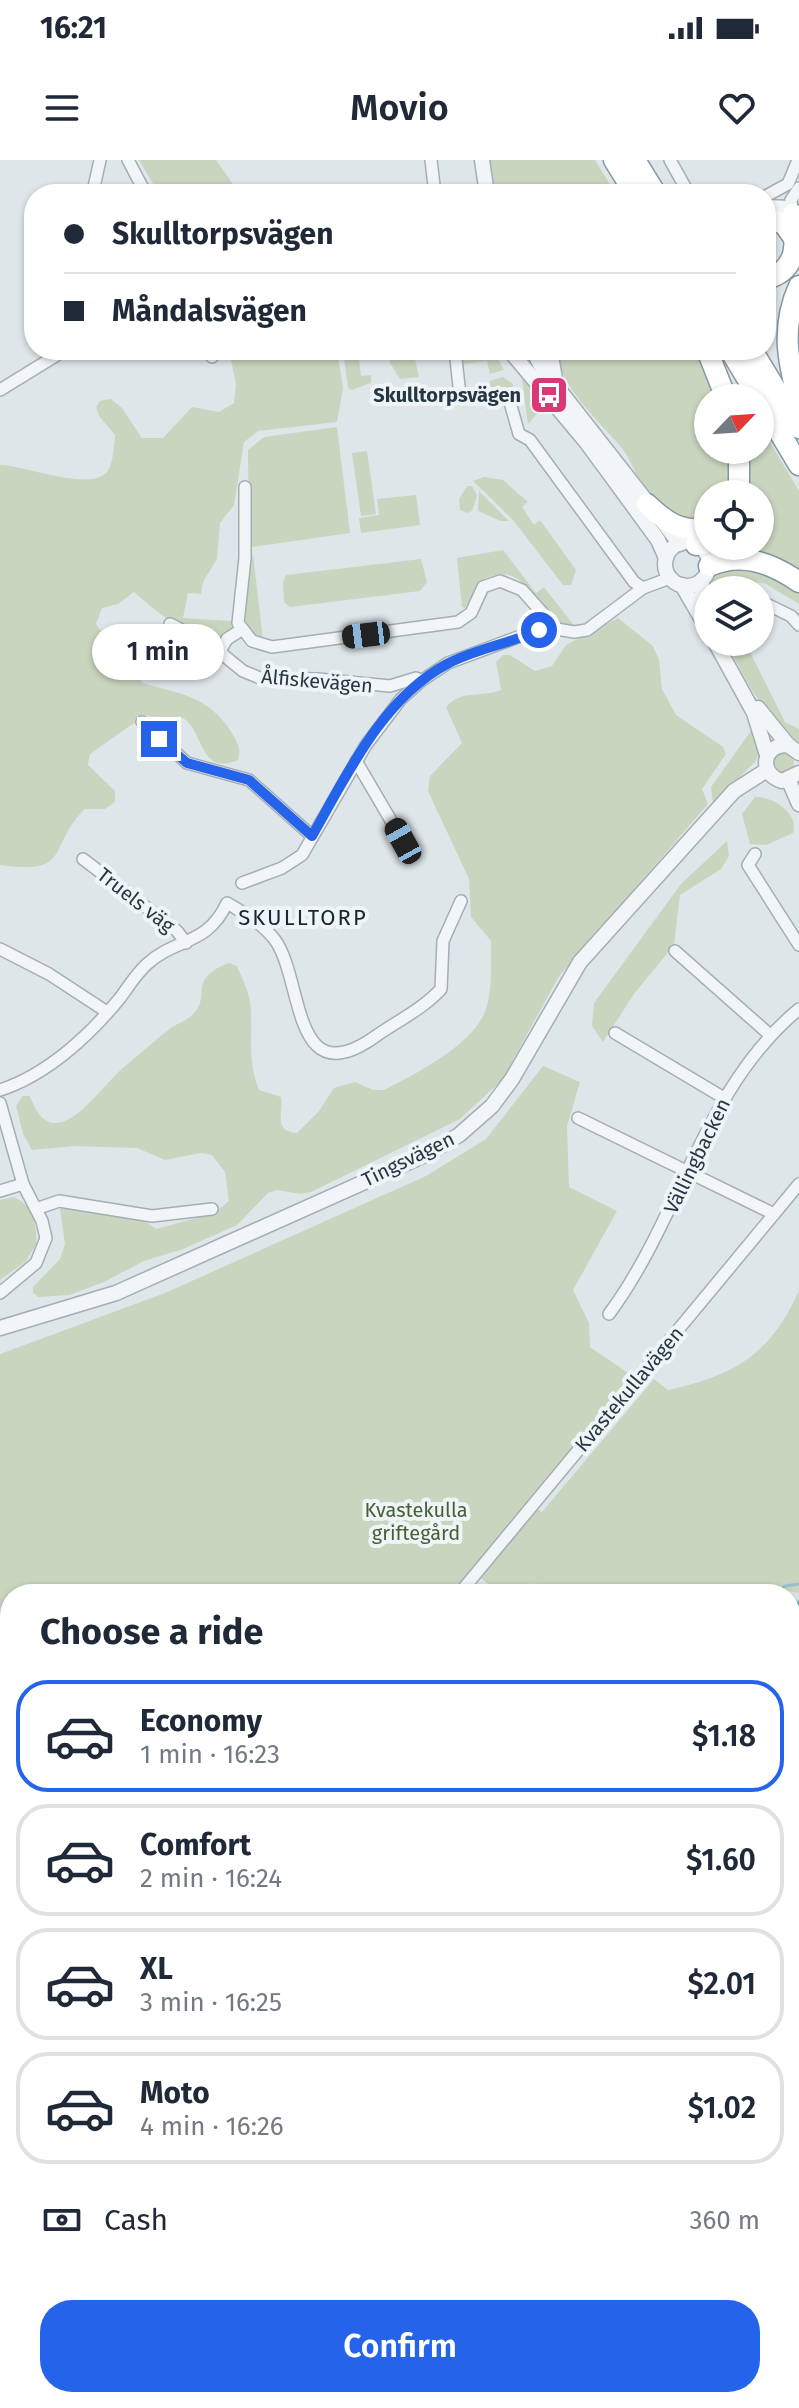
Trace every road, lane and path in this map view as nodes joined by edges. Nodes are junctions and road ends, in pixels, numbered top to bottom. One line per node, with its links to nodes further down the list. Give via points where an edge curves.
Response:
1 (100, 160): 9 (street)
2 (128, 160): 10 (street)
3 (431, 160): 11 (street)
4 (481, 160): 12 (street); 13 (street)
5 (614, 160): 14 (highway)
6 (635, 160): 15 (highway)
7 (670, 160): 16 (street)
8 (798, 160): 17 (street)
9 (95, 184)
10 (141, 184)
11 (434, 184)
12 (480, 184)
13 (485, 184)
14 (641, 184)
15 (646, 184)
16 (683, 184)
17 (795, 186): 18 (street); 20 (street)
18 (776, 195)
19 (776, 204): 20 (street)
20 (794, 214): 22 (highway)
21 (776, 221): 22 (highway)
22 (796, 241): 23 (highway, via 789,266)
23 (776, 276)
24 (799, 286): 38 (highway, via 788,314 786,341)
25 (49, 360): 35 (street)
26 (456, 360): 36 (street)
27 (517, 360): 48 (street, via 587,443)
28 (537, 360): 37 (street)
29 (550, 360): 37 (street)
30 (711, 360): 33 (highway)
31 (736, 360): 34 (highway)
32 (758, 360): 41 (highway)
33 (720, 384)
34 (750, 384)
35 (0, 390)
36 (460, 395)
37 (565, 397): 44 (street)
38 (799, 401)
39 (511, 406): 54 (street, via 519,434 530,440)
40 (774, 424): 42 (highway)
41 (799, 428)
42 (799, 465)
43 (245, 487): 60 (street)
44 (647, 504): 45 (highway, via 666,521); 46 (street)
45 (694, 534)
46 (694, 536)
47 (694, 541): 48 (street)
48 (666, 558): 52 (street)
49 (706, 560): 50 (street)
50 (705, 573): 51 (street); 52 (street); 53 (highway, via 743,558)
51 (705, 576)
52 (676, 582): 54 (street); 56 (street)
53 (799, 582)
54 (643, 588): 59 (street, via 587,630)
55 (774, 608): 58 (street)
56 (694, 609)
57 (170, 624): 61 (street, Ålfiskevägen)
58 (799, 625)
59 (555, 627): 60 (street, via 522,590 500,581 483,587 471,613 458,622 272,647 252,641); 64 (street, via 460,659)
60 (241, 630): 61 (street)
61 (220, 651): 64 (street, Ålfiskevägen, via 260,678 390,686)
62 (723, 656): 68 (street, via 754,713)
63 (730, 656): 66 (street, via 763,716)
64 (421, 681): 67 (street, via 401,699)
65 (142, 722): 71 (street, via 187,763 249,780)
66 (793, 749): 68 (street, Tingsvägen, via 776,746)
67 (356, 761): 71 (street); 72 (street)
68 (767, 763): 69 (street, via 776,780); 98 (street, Tingsvägen, via 734,791 580,962 503,1093 459,1135 116,1293)
69 (794, 777): 70 (street)
70 (799, 804)
71 (312, 836): 75 (street, via 295,862)
72 (403, 841)
73 (755, 854): 78 (street, via 748,862 751,872)
74 (83, 859): 77 (street, Truels väg)
75 (242, 883)
76 (461, 901): 77 (street, via 443,941 438,993 361,1047 341,1054 321,1048 310,1036 275,940 227,903 211,929)
77 (186, 943): 82 (street, via 151,961)
78 (799, 945)
79 (0, 949): 82 (street)
80 (675, 951): 84 (street)
81 (799, 1009): 84 (street, Vällingbacken)
82 (107, 1012): 85 (street, via 40,1071)
83 (615, 1033): 86 (street)
84 (770, 1035): 86 (street, Vällingbacken)
85 (0, 1090)
86 (724, 1098): 89 (street, Vällingbacken)
87 (0, 1103): 90 (street)
88 (578, 1118): 89 (street)
89 (686, 1169): 95 (street); 97 (street, Vällingbacken, via 667,1218)
90 (23, 1184): 92 (street); 93 (street)
91 (799, 1184): 95 (street, Kvastekullavägen)
92 (0, 1191)
93 (36, 1209): 94 (street, via 59,1201 152,1216); 96 (street, via 45,1229 42,1257)
94 (212, 1209)
95 (774, 1214): 99 (street, Kvastekullavägen)
96 (0, 1293)
97 (609, 1314)
98 (0, 1328)
99 (467, 1584)

